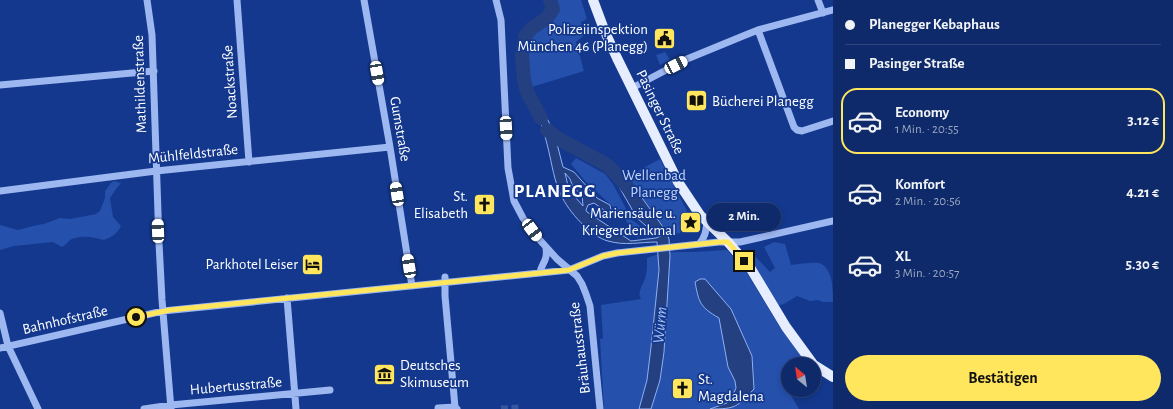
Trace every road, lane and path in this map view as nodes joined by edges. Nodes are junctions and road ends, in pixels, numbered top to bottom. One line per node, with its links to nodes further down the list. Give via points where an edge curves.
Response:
1 (147, 0): 10 (street, Mathildenstraße)
2 (237, 0): 15 (street, Noackstraße)
3 (364, 0): 14 (street, Gumstraße)
4 (496, 0): 22 (street, Bräuhausstraße, via 501,20 508,168 514,201 523,218)
5 (593, 0): 12 (main road, Pasinger Straße)
6 (818, 0): 8 (street)
7 (833, 10): 8 (street)
8 (823, 13): 9 (street)
9 (758, 30): 12 (street, via 687,60); 13 (street, via 794,127 802,131)
10 (154, 71): 11 (street); 16 (street, Mathildenstraße)
11 (0, 85)
12 (632, 88): 19 (main road, Pasinger Straße, via 678,182)
13 (833, 121)
14 (390, 147): 15 (street, Mühlfeldstraße); 26 (street, Gumstraße)
15 (249, 162): 16 (street, Mühlfeldstraße)
16 (156, 171): 17 (street, Mühlfeldstraße); 28 (street, Mathildenstraße)
17 (0, 191)
18 (833, 221): 20 (street, Bahnhofstraße, via 740,242)
19 (707, 222): 20 (main road, Pasinger Straße); 21 (street, via 703,240)
20 (728, 242): 21 (street, Bahnhofstraße); 32 (main road, Pasinger Straße, via 751,269 786,327)
21 (699, 244): 23 (street, Bahnhofstraße, via 617,253)
22 (546, 248): 23 (street, Bräuhausstraße); 24 (street, via 547,255)
23 (569, 270): 24 (street, Bahnhofstraße); 43 (street, Bräuhausstraße, via 582,284 590,306)
24 (540, 273): 25 (street, Bahnhofstraße)
25 (445, 280): 26 (street, Bahnhofstraße); 38 (street)
26 (412, 286): 27 (street, Bahnhofstraße)
27 (287, 298): 28 (street, Bahnhofstraße); 36 (street)
28 (163, 311): 30 (street, Bahnhofstraße); 37 (street, Mathildenstraße)
29 (0, 313): 30 (street)
30 (8, 346): 31 (street, Bahnhofstraße); 39 (street)
31 (0, 348)
32 (809, 357)
33 (821, 369): 34 (main road, Pasinger Straße)
34 (833, 377)
35 (330, 390): 36 (street, Hubertusstraße)
36 (294, 393): 37 (street, Hubertusstraße); 41 (street)
37 (171, 407): 40 (street, Hubertusstraße)
38 (456, 408): 42 (street)
39 (38, 409)
40 (144, 409)
41 (296, 409)
42 (438, 409)
43 (600, 409)

